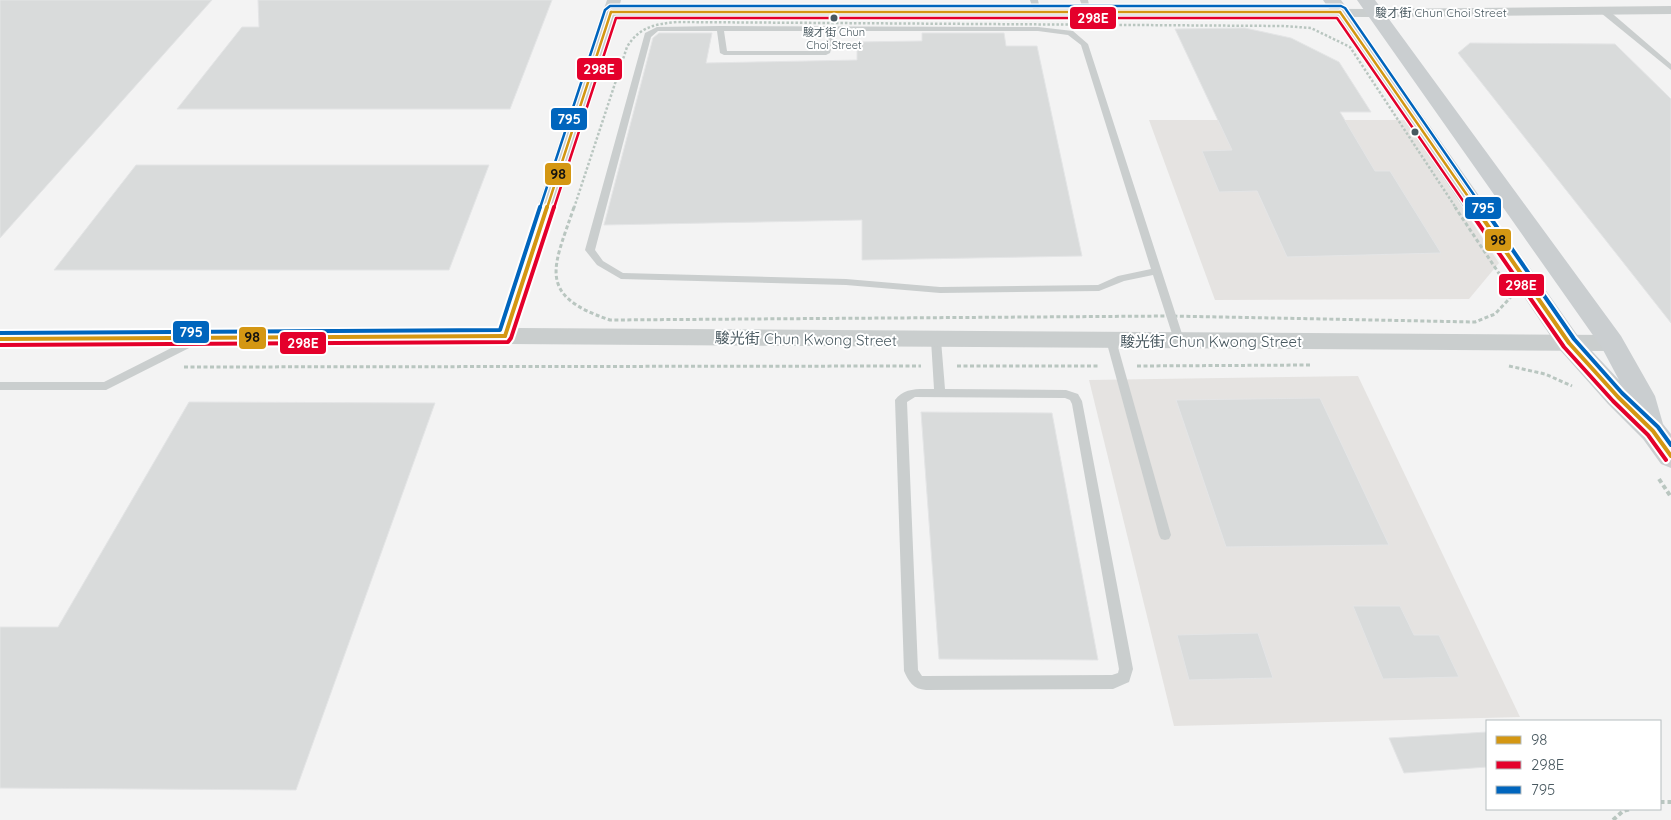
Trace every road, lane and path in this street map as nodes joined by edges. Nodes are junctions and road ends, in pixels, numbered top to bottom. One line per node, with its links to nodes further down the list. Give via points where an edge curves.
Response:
1 (613, 6): 2 (street, 駿才街 Chun Choi Street); 16 (street)
2 (1036, 6): 3 (street, 駿才街 Chun Choi Street)
3 (1086, 6): 4 (street, 駿才街 Chun Choi Street)
4 (1336, 6): 5 (street, 駿才街 Chun Choi Street); 22 (street)
5 (1371, 6): 7 (street, 駿才街 Chun Choi Street); 23 (street)
6 (1671, 10): 7 (street, 駿才街 Chun Choi Street)
7 (1604, 11): 13 (lane)
8 (1297, 26): 12 (path, via 1312,28)
9 (720, 28): 10 (lane); 10 (lane, via 724,53 826,53); 14 (lane, via 657,29 646,37 590,250 600,263 621,276 846,282 940,290 1099,288 1122,278)
10 (832, 29): 14 (lane, via 1038,29 1070,34 1084,44)
11 (631, 38): 15 (path, via 556,265 558,285 570,300)
12 (1350, 47)
13 (1671, 68)
14 (1157, 271): 21 (lane)
15 (589, 314)
16 (505, 336): 17 (street, 駿光街 Chun Kwong Street); 19 (street, 駿光街 Chun Kwong Street)
17 (198, 338): 18 (street, 駿光街 Chun Kwong Street); 28 (lane)
18 (0, 339)
19 (936, 340): 20 (street, 駿光街 Chun Kwong Street); 26 (lane)
20 (1111, 340): 21 (street, 駿光街 Chun Kwong Street); 27 (lane)
21 (1179, 340): 22 (street, 駿光街 Chun Kwong Street)
22 (1569, 343): 23 (street, 駿光街 Chun Kwong Street); 32 (street)
23 (1612, 343): 32 (street, via 1641,396)
24 (1316, 365): 27 (path)
25 (1500, 365): 30 (path, via 1545,374)
26 (938, 366): 27 (path); 28 (path); 31 (lane)
27 (1119, 366): 35 (lane)
28 (142, 367): 29 (lane, via 106,386)
29 (0, 386)
30 (1579, 390)
31 (940, 394): 31 (lane, via 913,393 901,400 911,671 915,679 919,683 1113,682 1124,677 1126,669 1078,404 1074,397 1066,394)
32 (1653, 431): 33 (street)
33 (1662, 464): 34 (path)
34 (1671, 497)
35 (1165, 535)
36 (1627, 810): 37 (path)
37 (1613, 820)

